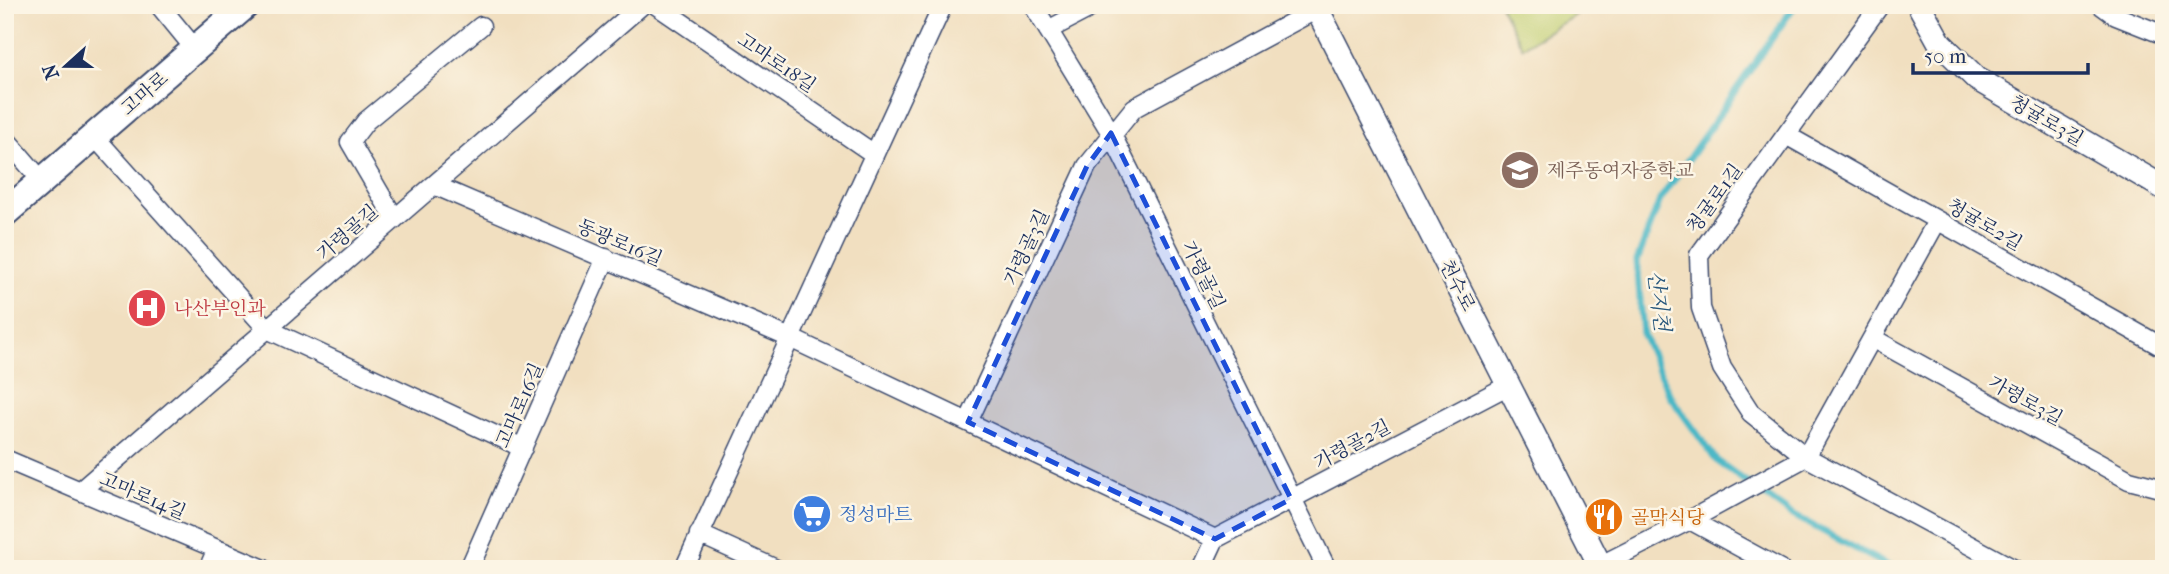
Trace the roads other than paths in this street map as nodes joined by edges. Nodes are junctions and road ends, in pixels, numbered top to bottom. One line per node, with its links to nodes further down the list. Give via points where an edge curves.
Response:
1 (159, 5): 15 (street)
2 (246, 5): 15 (main road, 고마로)
3 (642, 5): 22 (street, 가령골길)
4 (656, 5): 20 (street, 고마로18길)
5 (943, 5): 20 (street)
6 (1033, 5): 13 (street, 가령골길)
7 (1096, 5): 13 (street)
8 (1880, 5): 17 (street, 청귤로1길)
9 (1919, 5): 23 (street, 청귤로3길, via 1940,43 1977,79)
10 (2101, 5): 14 (street)
11 (1316, 7): 16 (street, 가령골3길, via 1134,108); 32 (street, 천수로)
12 (481, 26): 25 (street, via 366,121 350,142)
13 (1048, 30): 16 (street, 가령골길)
14 (2164, 35)
15 (195, 49): 18 (main road, 고마로)
16 (1111, 133): 33 (street, 가령골3길, via 1087,166); 39 (street, 가령골길)
17 (1786, 135): 26 (street, 청귤로2길); 35 (street, 청귤로1길, via 1699,255 1701,308 1722,368 1751,413)
18 (94, 136): 21 (main road, 고마로); 28 (street)
19 (5, 138): 21 (street)
20 (874, 154): 29 (street)
21 (42, 181): 24 (main road, 고마로)
22 (434, 185): 25 (street, 가령골길); 27 (street, 동광로16길)
23 (2164, 188)
24 (5, 213)
25 (394, 219): 28 (street, 가령골길)
26 (1937, 221): 30 (street); 31 (street, 청귤로2길)
27 (607, 258): 29 (street, 동광로16길); 34 (street, 고마로16길)
28 (267, 329): 34 (street); 38 (street, 가령골길)
29 (790, 338): 33 (street); 41 (street)
30 (1872, 338): 35 (street); 37 (street, 가령로3길, via 2129,480)
31 (2164, 348)
32 (1509, 385): 39 (street, 가령골2길); 44 (street, 천수로)
33 (968, 422): 42 (street)
34 (523, 448): 47 (street, 고마로16길)
35 (1806, 457): 40 (street, 천수로); 53 (street, 청귤로1길)
36 (5, 459): 38 (street, 고마로14길)
37 (2164, 489)
38 (80, 491): 43 (street, 고마로14길)
39 (1292, 499): 42 (street, 가령골2길); 51 (street, 가령골길)
40 (1690, 520): 44 (street, 천수로); 52 (street)
41 (699, 534): 48 (street); 49 (street)
42 (1215, 539): 50 (street)
43 (217, 549): 45 (street); 46 (street, 고마로14길)
44 (1602, 567)
45 (208, 569)
46 (264, 569)
47 (469, 569)
48 (684, 569)
49 (776, 569)
50 (1201, 569)
51 (1327, 569)
52 (1780, 569)
53 (2014, 569)

